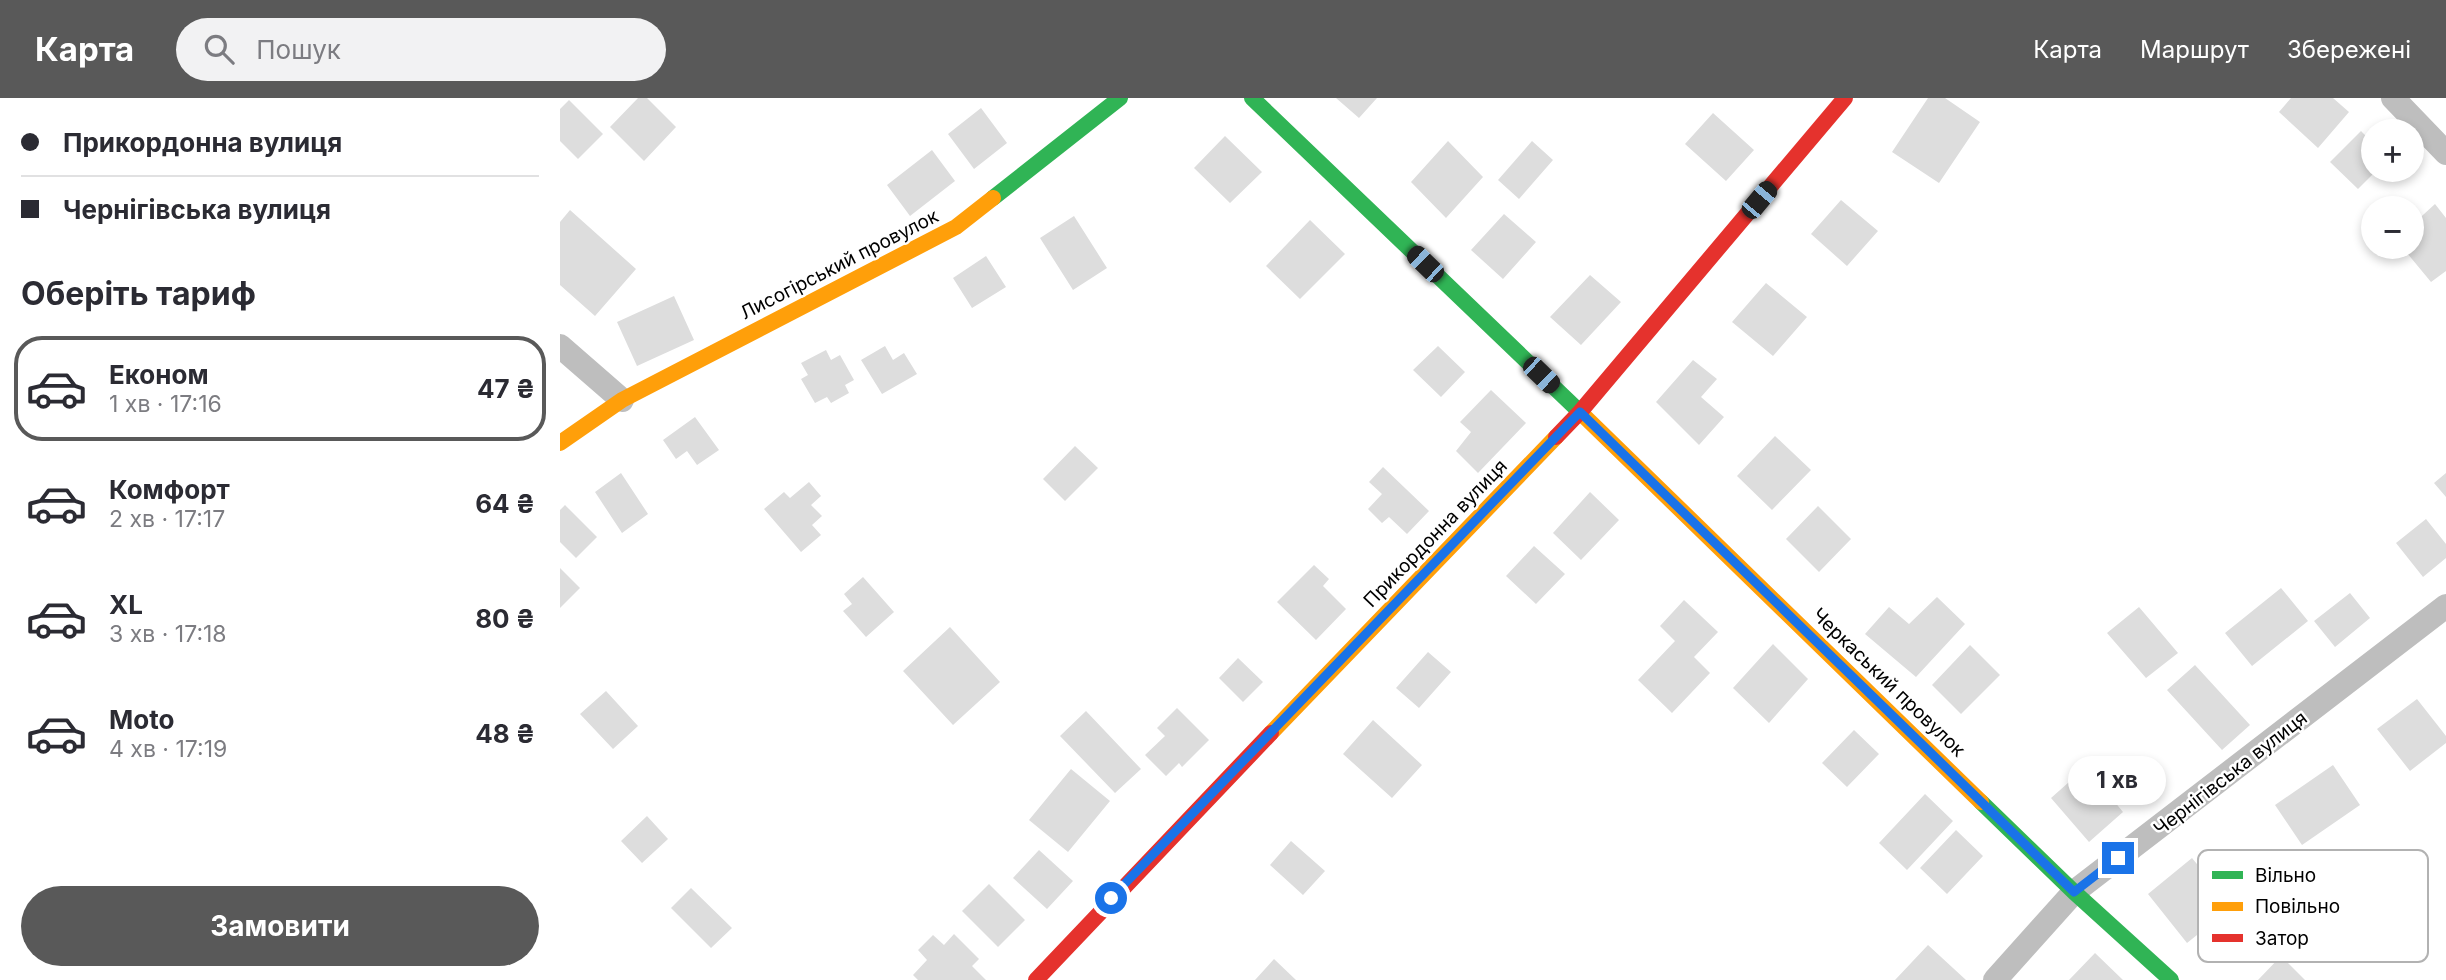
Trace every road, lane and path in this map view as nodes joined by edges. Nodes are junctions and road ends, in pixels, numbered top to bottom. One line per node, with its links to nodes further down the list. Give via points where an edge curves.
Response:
1 (1120, 98): 7 (street, Лисогірський провулок, via 956,227)
2 (1252, 98): 8 (street, Черкаський провулок)
3 (1845, 98): 8 (street, Прикордонна вулиця)
4 (2393, 98): 5 (street)
5 (2446, 153)
6 (560, 346): 7 (street)
7 (622, 400): 9 (street, Лисогірський провулок)
8 (1580, 412): 11 (street, Черкаський провулок); 12 (street, Прикордонна вулиця)
9 (560, 443)
10 (2446, 606): 11 (street, Чернігівська вулиця)
11 (2074, 892): 13 (street, Чернігівська вулиця); 14 (street, Черкаський провулок)
12 (1036, 980)
13 (1995, 980)
14 (2171, 980)

